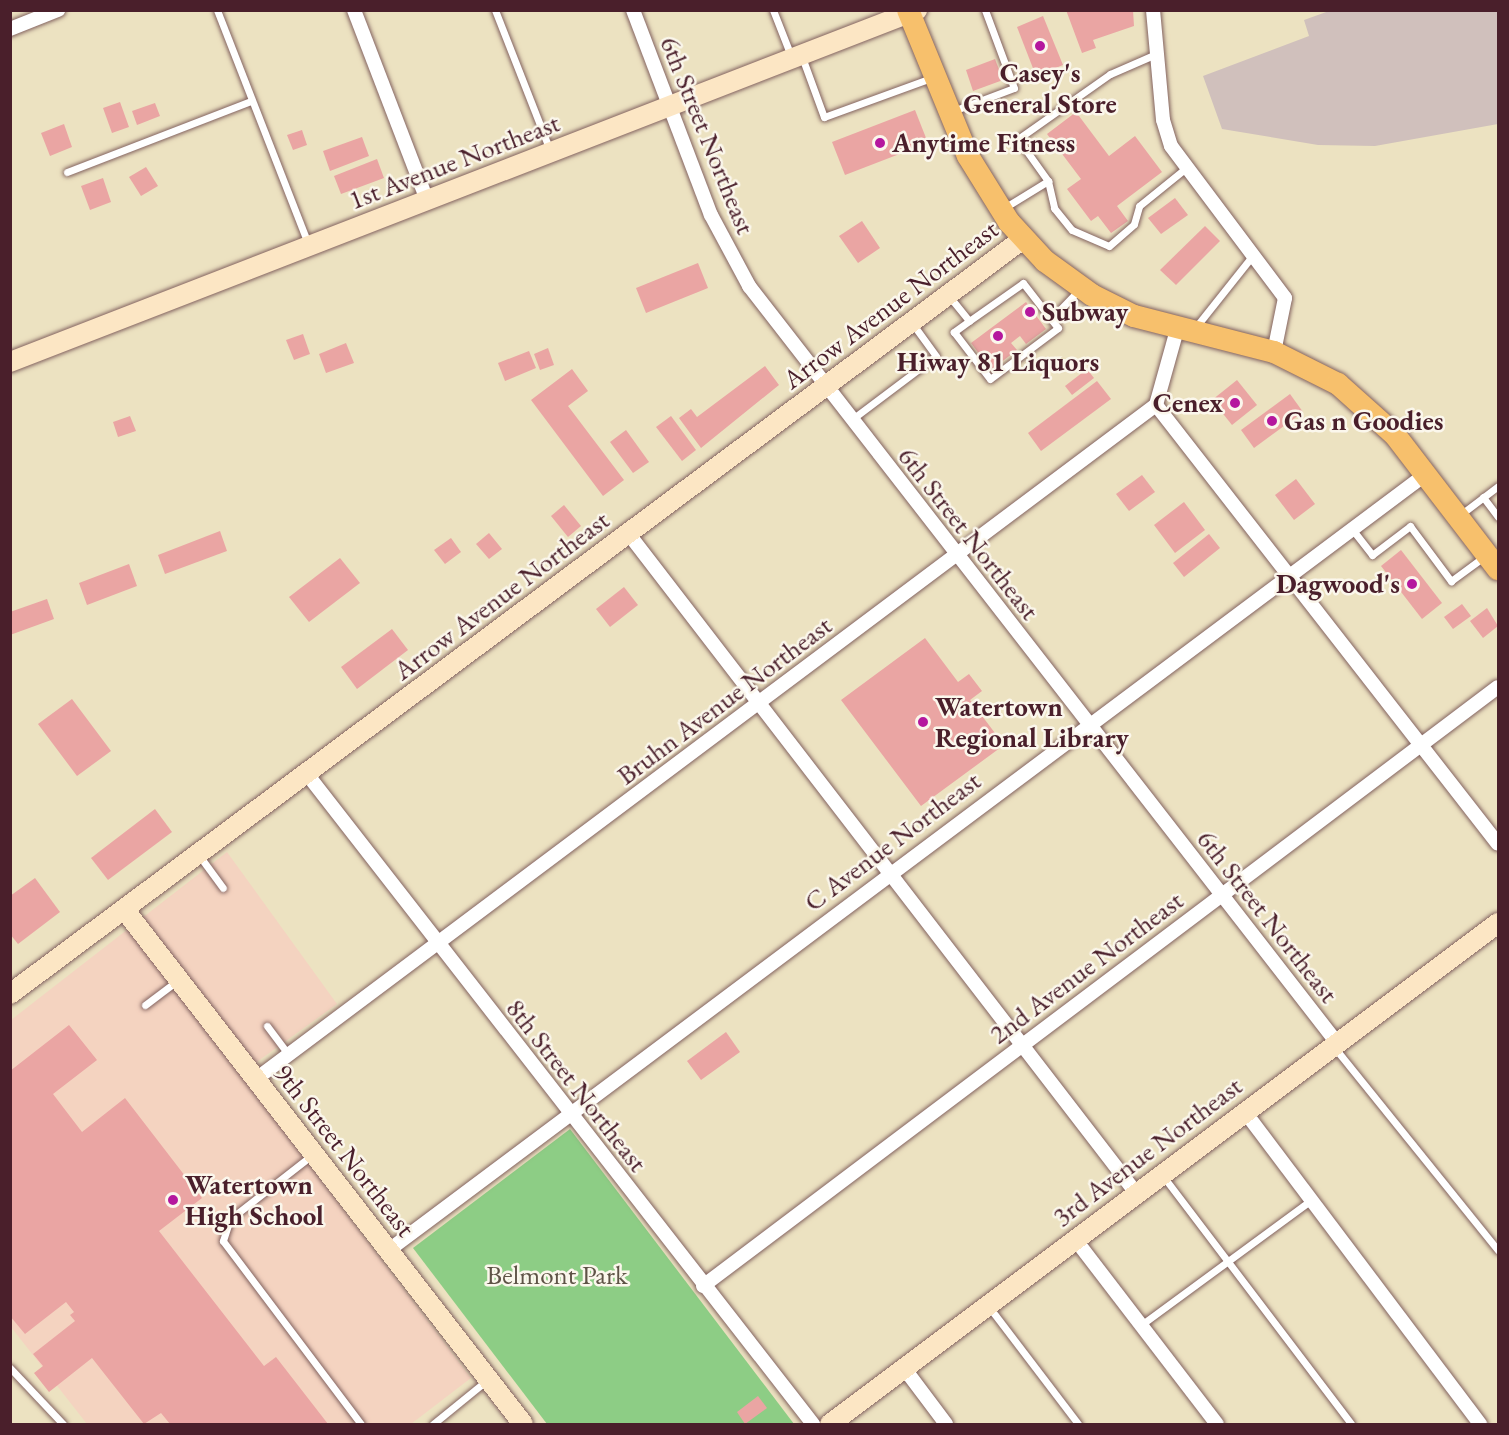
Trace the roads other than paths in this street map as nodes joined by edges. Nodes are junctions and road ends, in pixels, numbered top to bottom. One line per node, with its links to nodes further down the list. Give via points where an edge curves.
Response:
1 (58, 10): 10 (street)
2 (217, 10): 14 (lane)
3 (354, 10): 21 (street)
4 (495, 10): 17 (lane)
5 (633, 10): 15 (street, 6th Street Northeast)
6 (773, 10): 12 (lane)
7 (985, 10): 16 (lane, via 1014,88)
8 (1153, 10): 11 (street)
9 (911, 12): 12 (street, 1st Avenue Northeast); 13 (main road)
10 (10, 29)
11 (1156, 54): 18 (street, via 1162,120); 20 (lane, via 1110,74 1018,139)
12 (797, 57): 13 (lane, via 824,117); 15 (street, 1st Avenue Northeast)
13 (933, 77): 16 (main road)
14 (251, 101): 19 (lane); 24 (lane)
15 (671, 106): 17 (street, 1st Avenue Northeast); 34 (street, 6th Street Northeast, via 733,261)
16 (948, 113): 22 (main road)
17 (551, 152): 21 (street, 1st Avenue Northeast)
18 (1186, 168): 20 (lane, via 1139,206 1134,224 1108,246 1072,230 1054,208); 25 (street)
19 (67, 172)
20 (1048, 181): 22 (lane)
21 (427, 200): 24 (street, 1st Avenue Northeast)
22 (1000, 210): 23 (main road)
23 (1023, 239): 26 (main road); 27 (street, Arrow Avenue Northeast)
24 (309, 246): 33 (street, 1st Avenue Northeast)
25 (1253, 255): 31 (lane); 32 (street, via 1285,298)
26 (1080, 288): 28 (lane); 31 (main road)
27 (948, 294): 29 (lane); 30 (street, Arrow Avenue Northeast)
28 (1051, 319): 29 (lane, via 1023,283); 29 (lane, via 1058,328 990,380 954,332)
29 (969, 321)
30 (911, 322): 34 (street, Arrow Avenue Northeast); 36 (lane, via 936,356)
31 (1184, 331): 32 (main road); 35 (street)
32 (1274, 352): 37 (main road, via 1320,372 1357,397)
33 (10, 362)
34 (824, 386): 36 (street, 6th Street Northeast); 43 (street, Arrow Avenue Northeast)
35 (1156, 405): 44 (street, Bruhn Avenue Northeast); 46 (street)
36 (851, 420): 44 (street, 6th Street Northeast)
37 (1426, 474): 40 (main road); 42 (street, C Avenue Northeast)
38 (1498, 486): 39 (lane)
39 (1483, 497): 40 (lane); 41 (lane)
40 (1458, 516): 45 (main road)
41 (1498, 518)
42 (1353, 529): 45 (lane, via 1372,555 1410,526 1451,581); 46 (street, C Avenue Northeast)
43 (628, 533): 48 (street); 51 (street, Arrow Avenue Northeast)
44 (957, 556): 48 (street, Bruhn Avenue Northeast); 49 (street, 6th Street Northeast)
45 (1493, 562)
46 (1288, 577): 49 (street, C Avenue Northeast); 50 (street)
47 (1498, 687): 50 (street, 2nd Avenue Northeast)
48 (759, 704): 54 (street); 59 (street, Bruhn Avenue Northeast)
49 (1088, 724): 54 (street, C Avenue Northeast); 56 (street, 6th Street Northeast)
50 (1421, 746): 52 (street); 56 (street, 2nd Avenue Northeast)
51 (307, 774): 53 (street, Arrow Avenue Northeast); 59 (street, 8th Street Northeast)
52 (1498, 844)
53 (198, 854): 55 (lane); 57 (street, Arrow Avenue Northeast)
54 (889, 873): 65 (street); 69 (street, C Avenue Northeast)
55 (224, 888)
56 (1222, 895): 64 (street, 6th Street Northeast); 65 (street, 2nd Avenue Northeast)
57 (124, 909): 60 (street, 9th Street Northeast); 61 (street, Arrow Avenue Northeast)
58 (1498, 923): 64 (street, 3rd Avenue Northeast)
59 (437, 944): 66 (street, Bruhn Avenue Northeast); 69 (street, 8th Street Northeast)
60 (179, 980): 62 (lane); 67 (street, 9th Street Northeast)
61 (10, 994)
62 (144, 1005)
63 (267, 1026): 66 (lane)
64 (1335, 1045): 68 (street, 3rd Avenue Northeast); 76 (lane)
65 (1022, 1046): 72 (street); 78 (street, 2nd Avenue Northeast)
66 (289, 1055): 67 (street, Bruhn Avenue Northeast)
67 (256, 1079): 70 (street, 9th Street Northeast)
68 (1245, 1112): 71 (street, 3rd Avenue Northeast); 73 (street)
69 (569, 1114): 75 (street, C Avenue Northeast); 78 (street, 8th Street Northeast)
70 (314, 1154): 75 (street, 9th Street Northeast); 85 (lane, via 230,1219 223,1241)
71 (1162, 1174): 72 (street, 3rd Avenue Northeast); 77 (lane)
72 (1136, 1193): 74 (street, 3rd Avenue Northeast)
73 (1311, 1200): 77 (lane); 94 (street)
74 (1075, 1239): 79 (street, 3rd Avenue Northeast); 80 (street)
75 (389, 1250): 83 (street, 9th Street Northeast)
76 (1498, 1250)
77 (1228, 1261): 80 (lane); 93 (lane)
78 (703, 1286): 88 (street, 8th Street Northeast)
79 (988, 1305): 82 (street, 3rd Avenue Northeast); 91 (lane)
80 (1141, 1325): 92 (street)
81 (10, 1368): 84 (lane)
82 (903, 1368): 89 (street, 3rd Avenue Northeast); 90 (street)
83 (488, 1379): 86 (lane); 87 (street, 9th Street Northeast)
84 (63, 1425)
85 (361, 1425)
86 (433, 1425)
87 (523, 1425)
88 (813, 1425)
89 (830, 1425)
90 (946, 1425)
91 (1078, 1425)
92 (1217, 1425)
93 (1351, 1425)
94 (1480, 1425)

